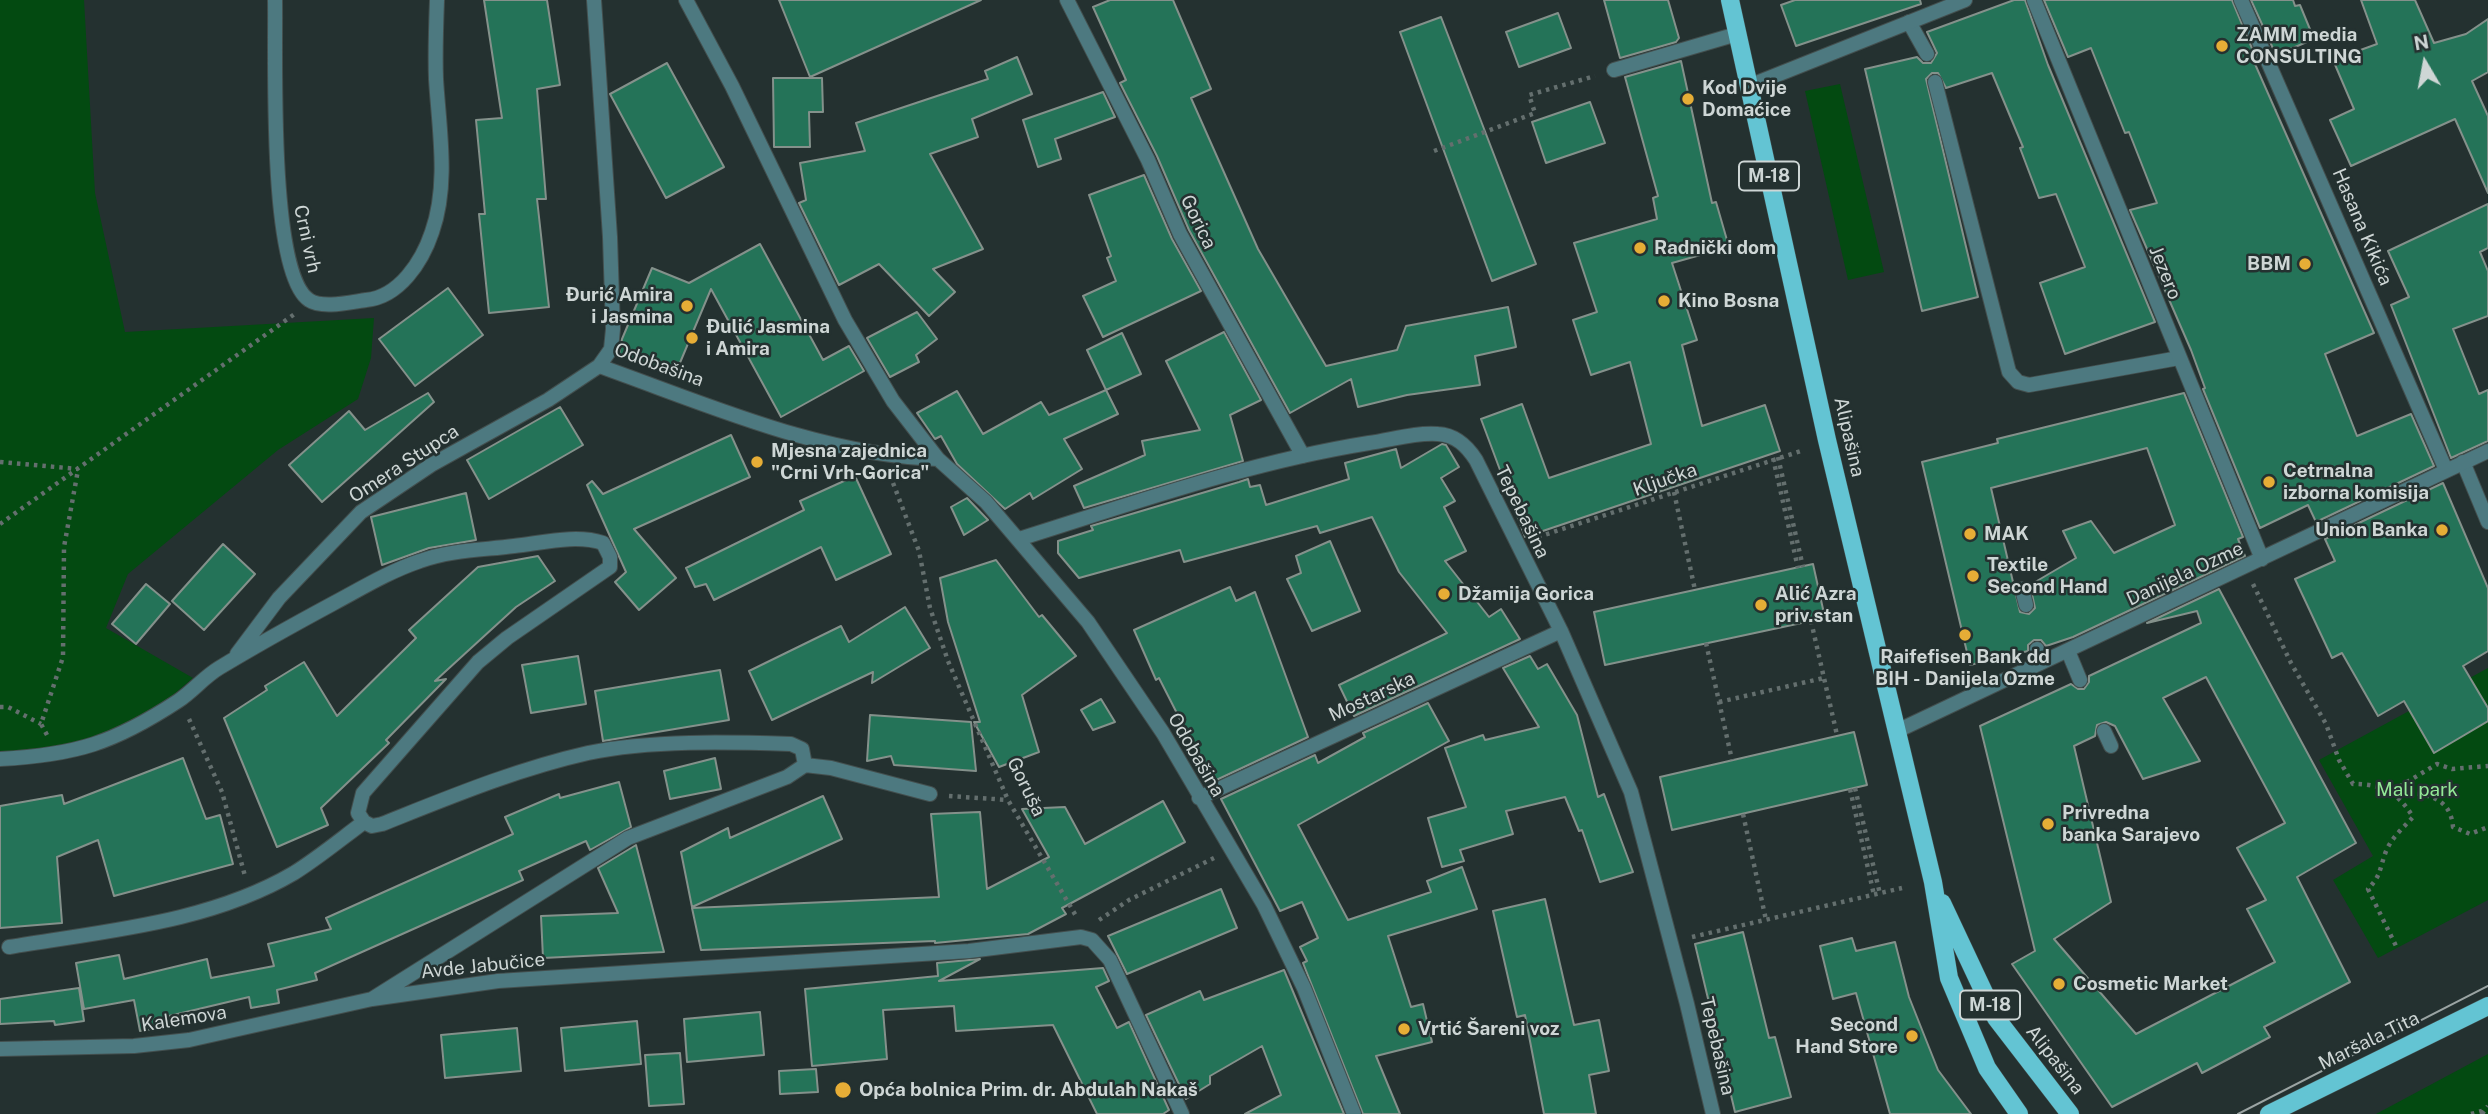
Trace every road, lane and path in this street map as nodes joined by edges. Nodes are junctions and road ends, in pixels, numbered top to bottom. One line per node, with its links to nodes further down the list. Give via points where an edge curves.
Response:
1 (275, 0): 17 (street, Crni vrh, via 278,196 290,266 300,293)
2 (437, 0): 17 (street, Crni vrh, via 441,184 432,233 410,273 385,296 330,304)
3 (594, 0): 19 (street, Odobašina, via 613,329 611,349)
4 (686, 0): 25 (street, Odobašina, via 845,320 894,401)
5 (1067, 0): 23 (street, Gorica, via 1180,234)
6 (1730, 0): 11 (main road, Alipašina / M-18)
7 (1965, 0): 10 (street)
8 (2034, 0): 18 (street, Jezero)
9 (2241, 0): 29 (street, Hasana Kikića)
10 (1909, 22): 12 (street); 15 (street)
11 (1737, 34): 13 (street); 15 (main road, Alipašina / M-18)
12 (1927, 54)
13 (1614, 70): 16 (path, via 1529,95 1535,113)
14 (1935, 82): 18 (street, via 2009,372 2029,386)
15 (1749, 86): 54 (main road, Alipašina / M-18)
16 (1434, 151)
17 (311, 302): 28 (path)
18 (2179, 358): 35 (street, Jezero)
19 (599, 366): 22 (street, Odobašina, via 796,435); 46 (street, Omera Stupca, via 361,512 279,598)
20 (1804, 450): 24 (path, Ključka)
21 (2488, 451): 27 (street, Danijela Ozme)
22 (882, 454): 25 (street, Odobašina); 67 (path, Goruša, via 919,551 930,608 948,661)
23 (1303, 456): 34 (street, Tepebašina, via 1153,496); 42 (street, Tepebašina, via 1426,434 1460,441 1476,460)
24 (1775, 458): 30 (path, Ključka); 36 (path)
25 (938, 459): 34 (street, Odobašina)
26 (0, 462): 28 (path)
27 (2463, 462): 29 (street, Danijela Ozme); 31 (street)
28 (78, 469): 32 (path); 53 (path, via 64,547 63,657)
29 (2446, 470): 35 (street, Danijela Ozme)
30 (1674, 492): 33 (path, Ključka); 39 (path)
31 (2488, 523)
32 (0, 524)
33 (1535, 538)
34 (1019, 539): 66 (street, Odobašina, via 1124,673)
35 (2262, 559): 37 (street, Danijela Ozme)
36 (1801, 567)
37 (2245, 567): 45 (street, Danijela Ozme); 64 (path, via 2353,783)
38 (2022, 589): 40 (street)
39 (1695, 590)
40 (2026, 605)
41 (1811, 621): 48 (path)
42 (1560, 631): 66 (street, Mostarska); 88 (street, Tepebašina, via 1631,792)
43 (1706, 643): 51 (path)
44 (2037, 649): 47 (street)
45 (2067, 651): 47 (street, Danijela Ozme); 49 (street)
46 (231, 660): 50 (street, Omera Stupca); 69 (street, Omera Stupca, via 389,573 422,560 580,539 603,543 610,567 478,662 363,793 358,813)
47 (2040, 663): 54 (street, Danijela Ozme)
48 (1824, 678): 51 (path); 56 (path)
49 (2080, 680)
50 (181, 699): 58 (street, Omera Stupca, via 120,736 88,749); 74 (path, via 222,792)
51 (1719, 702): 60 (path)
52 (0, 707): 53 (path)
53 (41, 724): 58 (path)
54 (1897, 731): 72 (main road, Alipašina / M-18)
55 (2104, 731): 57 (street)
56 (1837, 736)
57 (2111, 746)
58 (58, 754): 59 (street, Omera Stupca)
59 (0, 759)
60 (1732, 760)
61 (805, 765): 65 (street); 69 (street, via 802,749 791,744 687,743 592,752 523,769 382,824 372,827); 81 (street, Avde Jabučice, via 628,838)
62 (2488, 766): 64 (path, via 2452,769 2437,764)
63 (1852, 788): 75 (path)
64 (2392, 791): 70 (path, via 2441,801 2452,812 2453,827 2470,834); 80 (path, via 2413,817 2396,834 2385,853 2380,876 2368,889)
65 (930, 794): 67 (path)
66 (1199, 798): 71 (street, Odobašina)
67 (1008, 800): 78 (path, Goruša)
68 (1743, 814): 76 (path)
69 (364, 822): 74 (street, via 294,873)
70 (2488, 827)
71 (1230, 850): 78 (path, via 1108,911 1095,926); 87 (street, Odobašina, via 1264,905 1304,988)
72 (1933, 882): 89 (main road, Alipašina / M-18, via 1949,978 1987,1068); 90 (main road, Alipašina / M-18, via 1996,1018)
73 (1902, 888): 75 (path)
74 (249, 893): 79 (street, via 163,922)
75 (1877, 894): 76 (path)
76 (1766, 920): 77 (path)
77 (1687, 938)
78 (1092, 940): 81 (street, Avde Jabučice, via 1070,937 969,951 498,981); 86 (street, via 1110,960)
79 (9, 947)
80 (2397, 948)
81 (372, 999): 83 (street, Kalemova, via 189,1040)
82 (2488, 1006): 91 (main road, Maršala Tita)
83 (0, 1049)
84 (2488, 1106): 85 (path)
85 (2482, 1112): 92 (path)
86 (1182, 1114)
87 (1354, 1114)
88 (1713, 1114)
89 (2019, 1114)
90 (2070, 1114)
91 (2269, 1114)
92 (2470, 1114)

